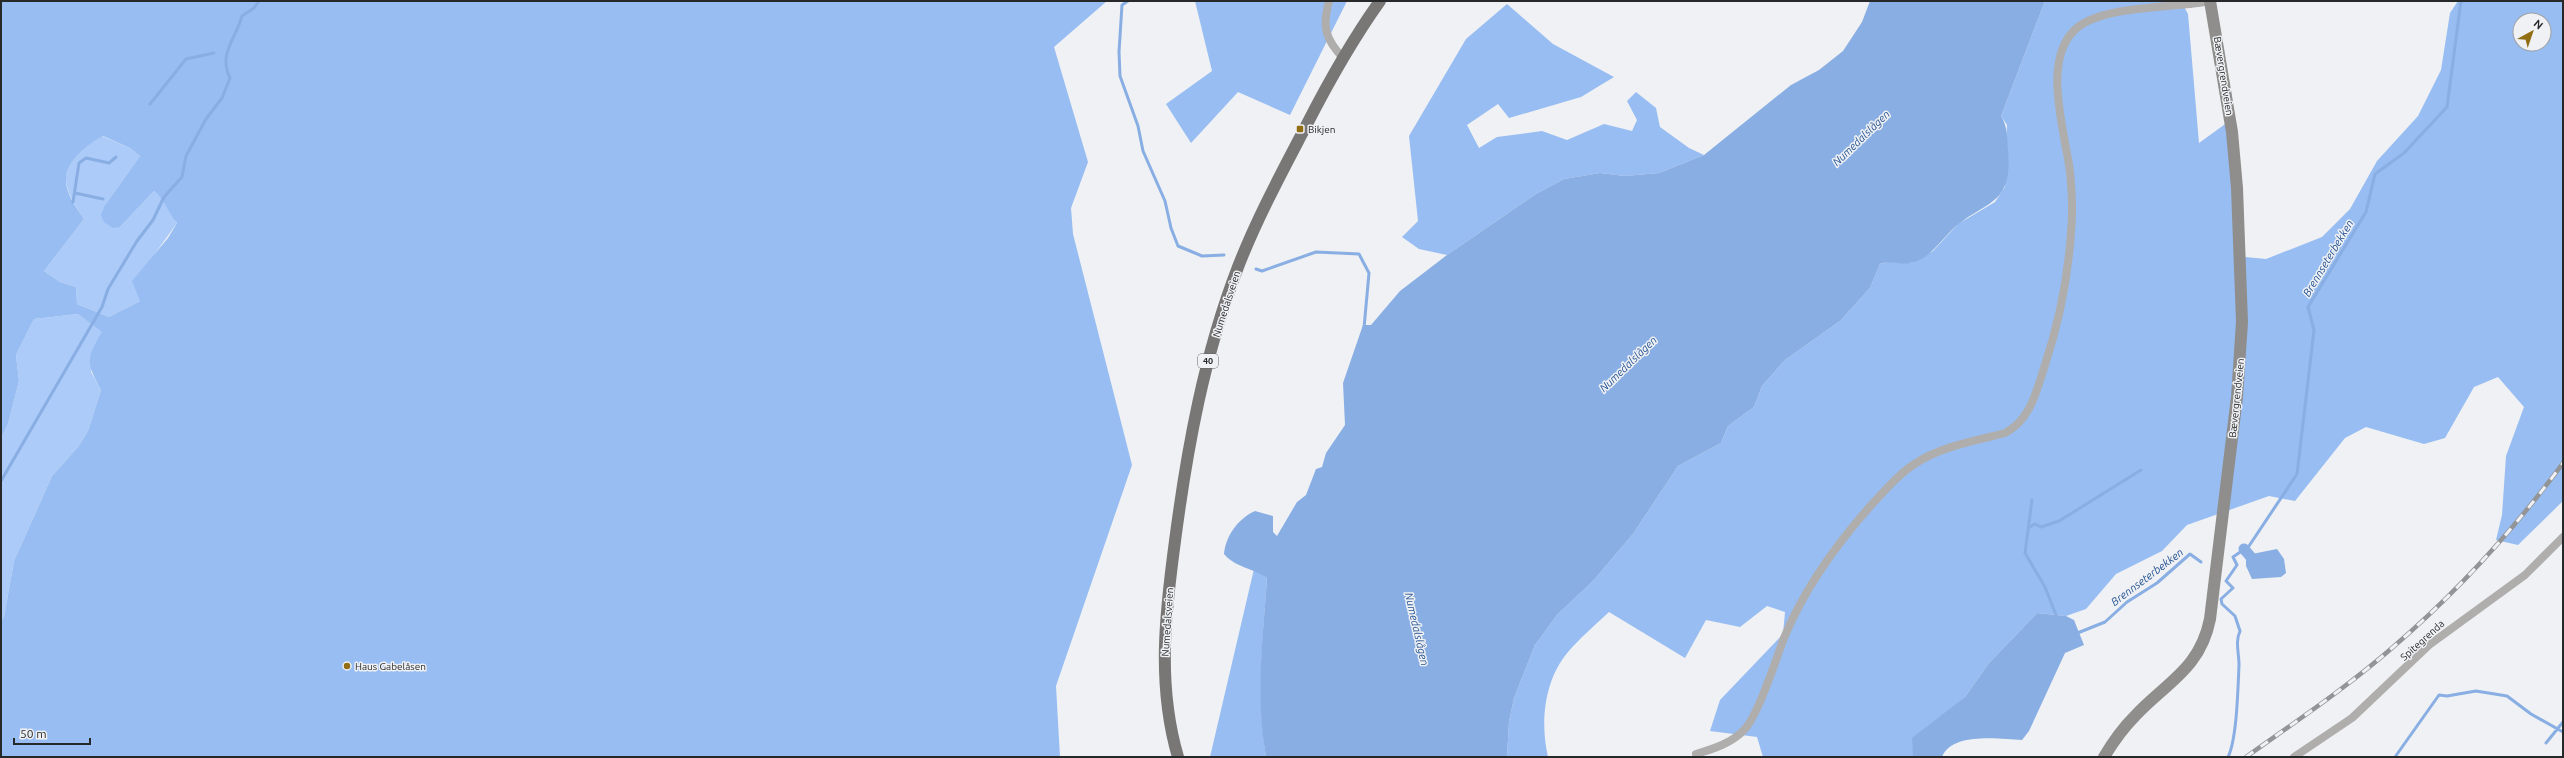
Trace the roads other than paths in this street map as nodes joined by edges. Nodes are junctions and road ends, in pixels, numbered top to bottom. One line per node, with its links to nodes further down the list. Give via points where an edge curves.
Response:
1 (1329, 1): 4 (street, via 1325,17 1326,31 1329,42)
2 (1380, 1): 4 (main road, Numedalsveien / 40)
3 (2211, 1): 6 (street, via 2104,15 2085,22 2070,36 2064,47 2058,73 2058,92 2071,185 2070,258 2058,323 2029,410 2015,428 1934,453 1915,463 1892,483 1834,549 1810,586 1796,610 1760,701 1746,729 1734,739); 8 (main road, Bævergrendveien, via 2232,132 2237,188 2242,322 2238,381 2210,619 2204,643 2191,664 2135,716)
4 (1344, 59): 7 (main road, Numedalsveien / 40, via 1288,159 1245,249 1220,319 1200,398 1179,508 1164,645 1166,701)
5 (2563, 537): 9 (street, Spitegrenda, via 2525,575 2429,645 2352,718)
6 (1696, 754)
7 (1178, 757)
8 (2104, 757)
9 (2294, 757)

